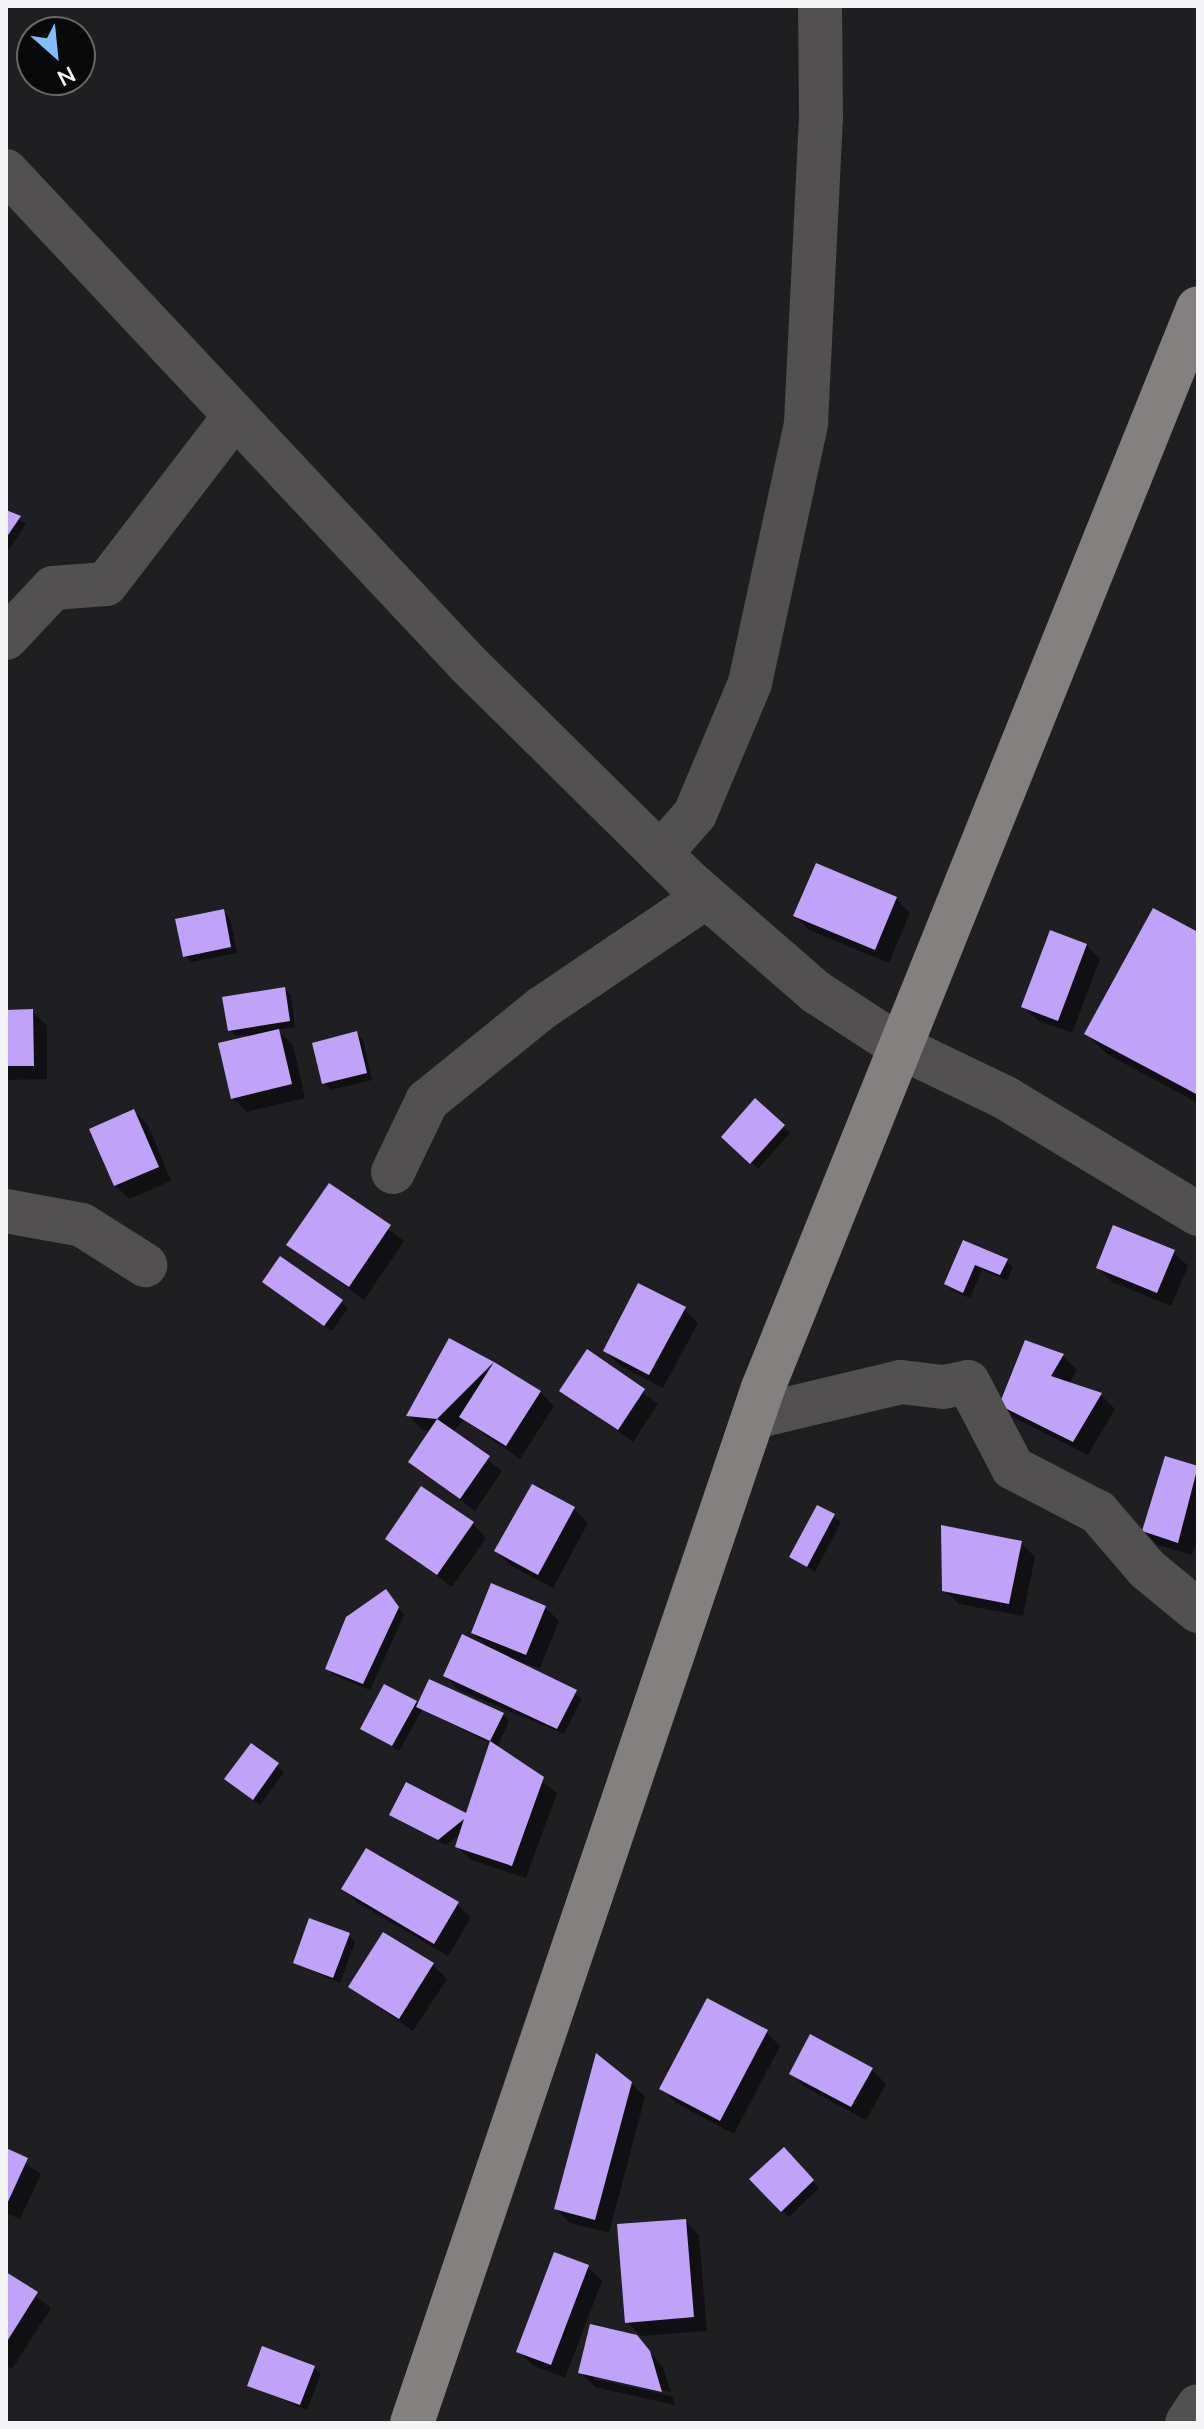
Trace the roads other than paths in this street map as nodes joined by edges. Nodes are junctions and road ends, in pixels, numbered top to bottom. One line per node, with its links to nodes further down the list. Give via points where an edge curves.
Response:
1 (820, 6): 6 (street, via 821,118 806,423 750,683 695,814)
2 (6, 171): 4 (street)
3 (1198, 308): 8 (main road)
4 (234, 417): 5 (street, via 106,584 53,588); 6 (street, via 467,663)
5 (6, 638)
6 (660, 854): 7 (street)
7 (706, 897): 8 (street, via 816,992); 9 (street, via 542,1008 427,1101)
8 (902, 1048): 11 (street, via 1004,1097); 13 (main road)
9 (393, 1172)
10 (6, 1211): 12 (street, via 82,1225)
11 (1198, 1214)
12 (145, 1265)
13 (754, 1417): 14 (street, via 901,1382 943,1387 968,1382 1013,1468 1098,1512 1147,1569); 16 (main road)
14 (1198, 1611)
15 (1198, 2406): 17 (street)
16 (412, 2423)
17 (1187, 2423)

